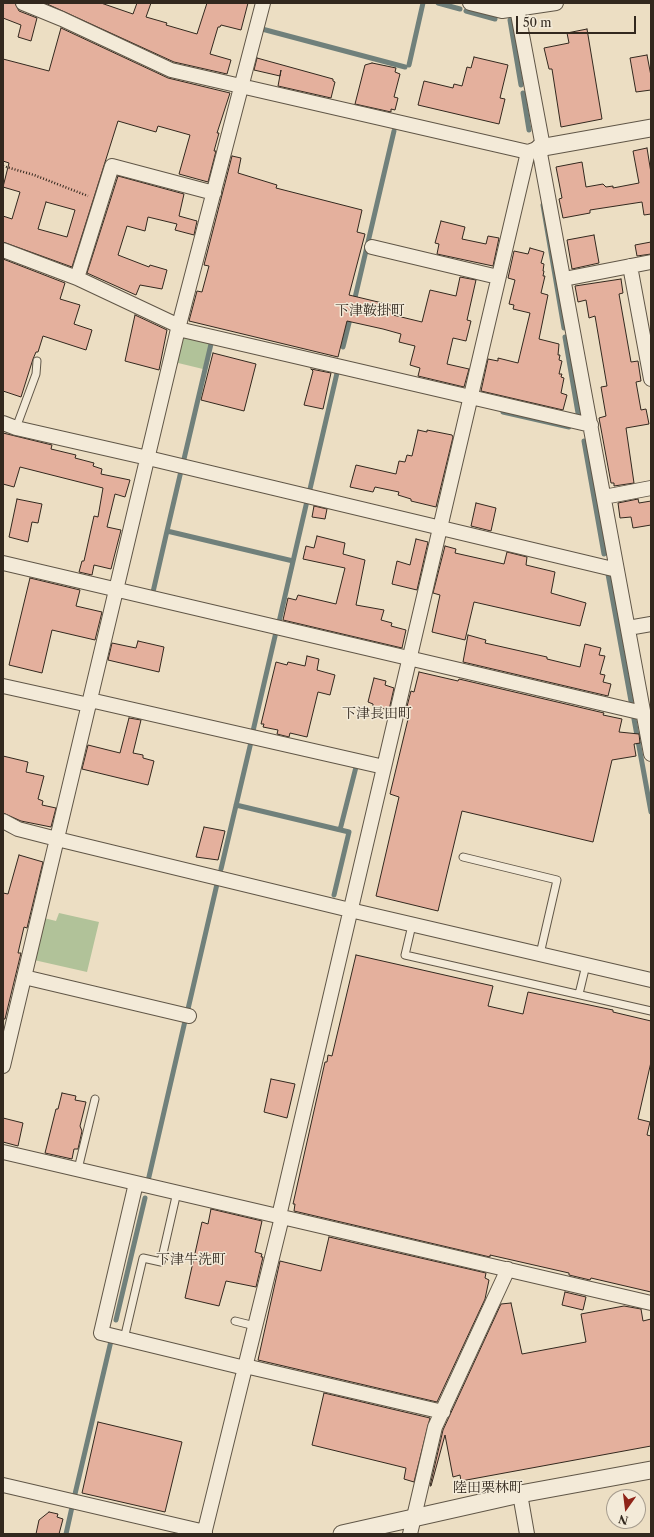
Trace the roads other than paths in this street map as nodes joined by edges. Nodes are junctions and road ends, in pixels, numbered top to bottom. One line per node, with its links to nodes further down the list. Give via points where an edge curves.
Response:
1 (23, 3): 6 (street, via 75,24 171,70)
2 (263, 3): 6 (street)
3 (470, 3): 5 (street, via 502,11)
4 (556, 3): 5 (street)
5 (517, 6): 8 (street)
6 (241, 87): 8 (street); 9 (street)
7 (651, 128): 8 (street)
8 (537, 149): 14 (street); 16 (street)
9 (214, 193): 15 (street, via 112,166); 17 (street)
10 (372, 248): 14 (street)
11 (3, 250): 15 (street)
12 (651, 262): 13 (street)
13 (630, 266): 16 (street); 19 (street)
14 (498, 277): 20 (street)
15 (77, 278): 17 (street)
16 (564, 279): 22 (street)
17 (179, 328): 20 (street); 23 (street)
18 (37, 361): 21 (lane, via 36,374)
19 (651, 379)
20 (470, 397): 22 (street); 26 (street)
21 (9, 425): 23 (street)
22 (591, 425): 25 (street)
23 (148, 458): 26 (street); 29 (street)
24 (651, 488): 25 (street)
25 (604, 497): 28 (street)
26 (439, 528): 28 (street); 32 (street)
27 (3, 564): 29 (street)
28 (617, 570): 31 (street)
29 (116, 591): 32 (street); 34 (street)
30 (651, 624): 31 (street)
31 (628, 628): 35 (street)
32 (409, 658): 35 (street); 37 (street)
33 (3, 686): 34 (street)
34 (90, 702): 37 (street); 39 (street)
35 (643, 713): 36 (street)
36 (651, 754)
37 (384, 767): 41 (street)
38 (3, 821): 39 (street, via 18,829)
39 (57, 839): 41 (street); 45 (street)
40 (463, 857): 43 (lane, via 557,880)
41 (350, 910): 42 (street); 56 (street)
42 (412, 925): 43 (street); 47 (lane, via 405,955)
43 (540, 954): 44 (street)
44 (586, 965): 46 (street); 47 (lane)
45 (24, 977): 49 (street); 50 (street)
46 (651, 980)
47 (579, 994): 48 (lane)
48 (651, 1011)
49 (189, 1016)
50 (3, 1066)
51 (95, 1099): 53 (lane)
52 (3, 1152): 53 (street)
53 (78, 1169): 54 (street)
54 (136, 1183): 55 (street); 61 (street, via 101,1333)
55 (177, 1192): 56 (street); 61 (lane, via 161,1262 143,1258)
56 (280, 1216): 57 (street); 60 (street)
57 (508, 1269): 58 (street); 63 (street)
58 (651, 1303)
59 (235, 1321): 60 (lane)
60 (255, 1326): 62 (street)
61 (124, 1339): 62 (street)
62 (245, 1367): 63 (street); 68 (street)
63 (443, 1412): 67 (street, via 436,1427)
64 (651, 1470): 66 (street)
65 (3, 1485): 68 (street)
66 (520, 1494): 67 (street); 70 (street)
67 (411, 1526): 69 (street)
68 (205, 1533)
69 (342, 1534)
70 (527, 1534)

